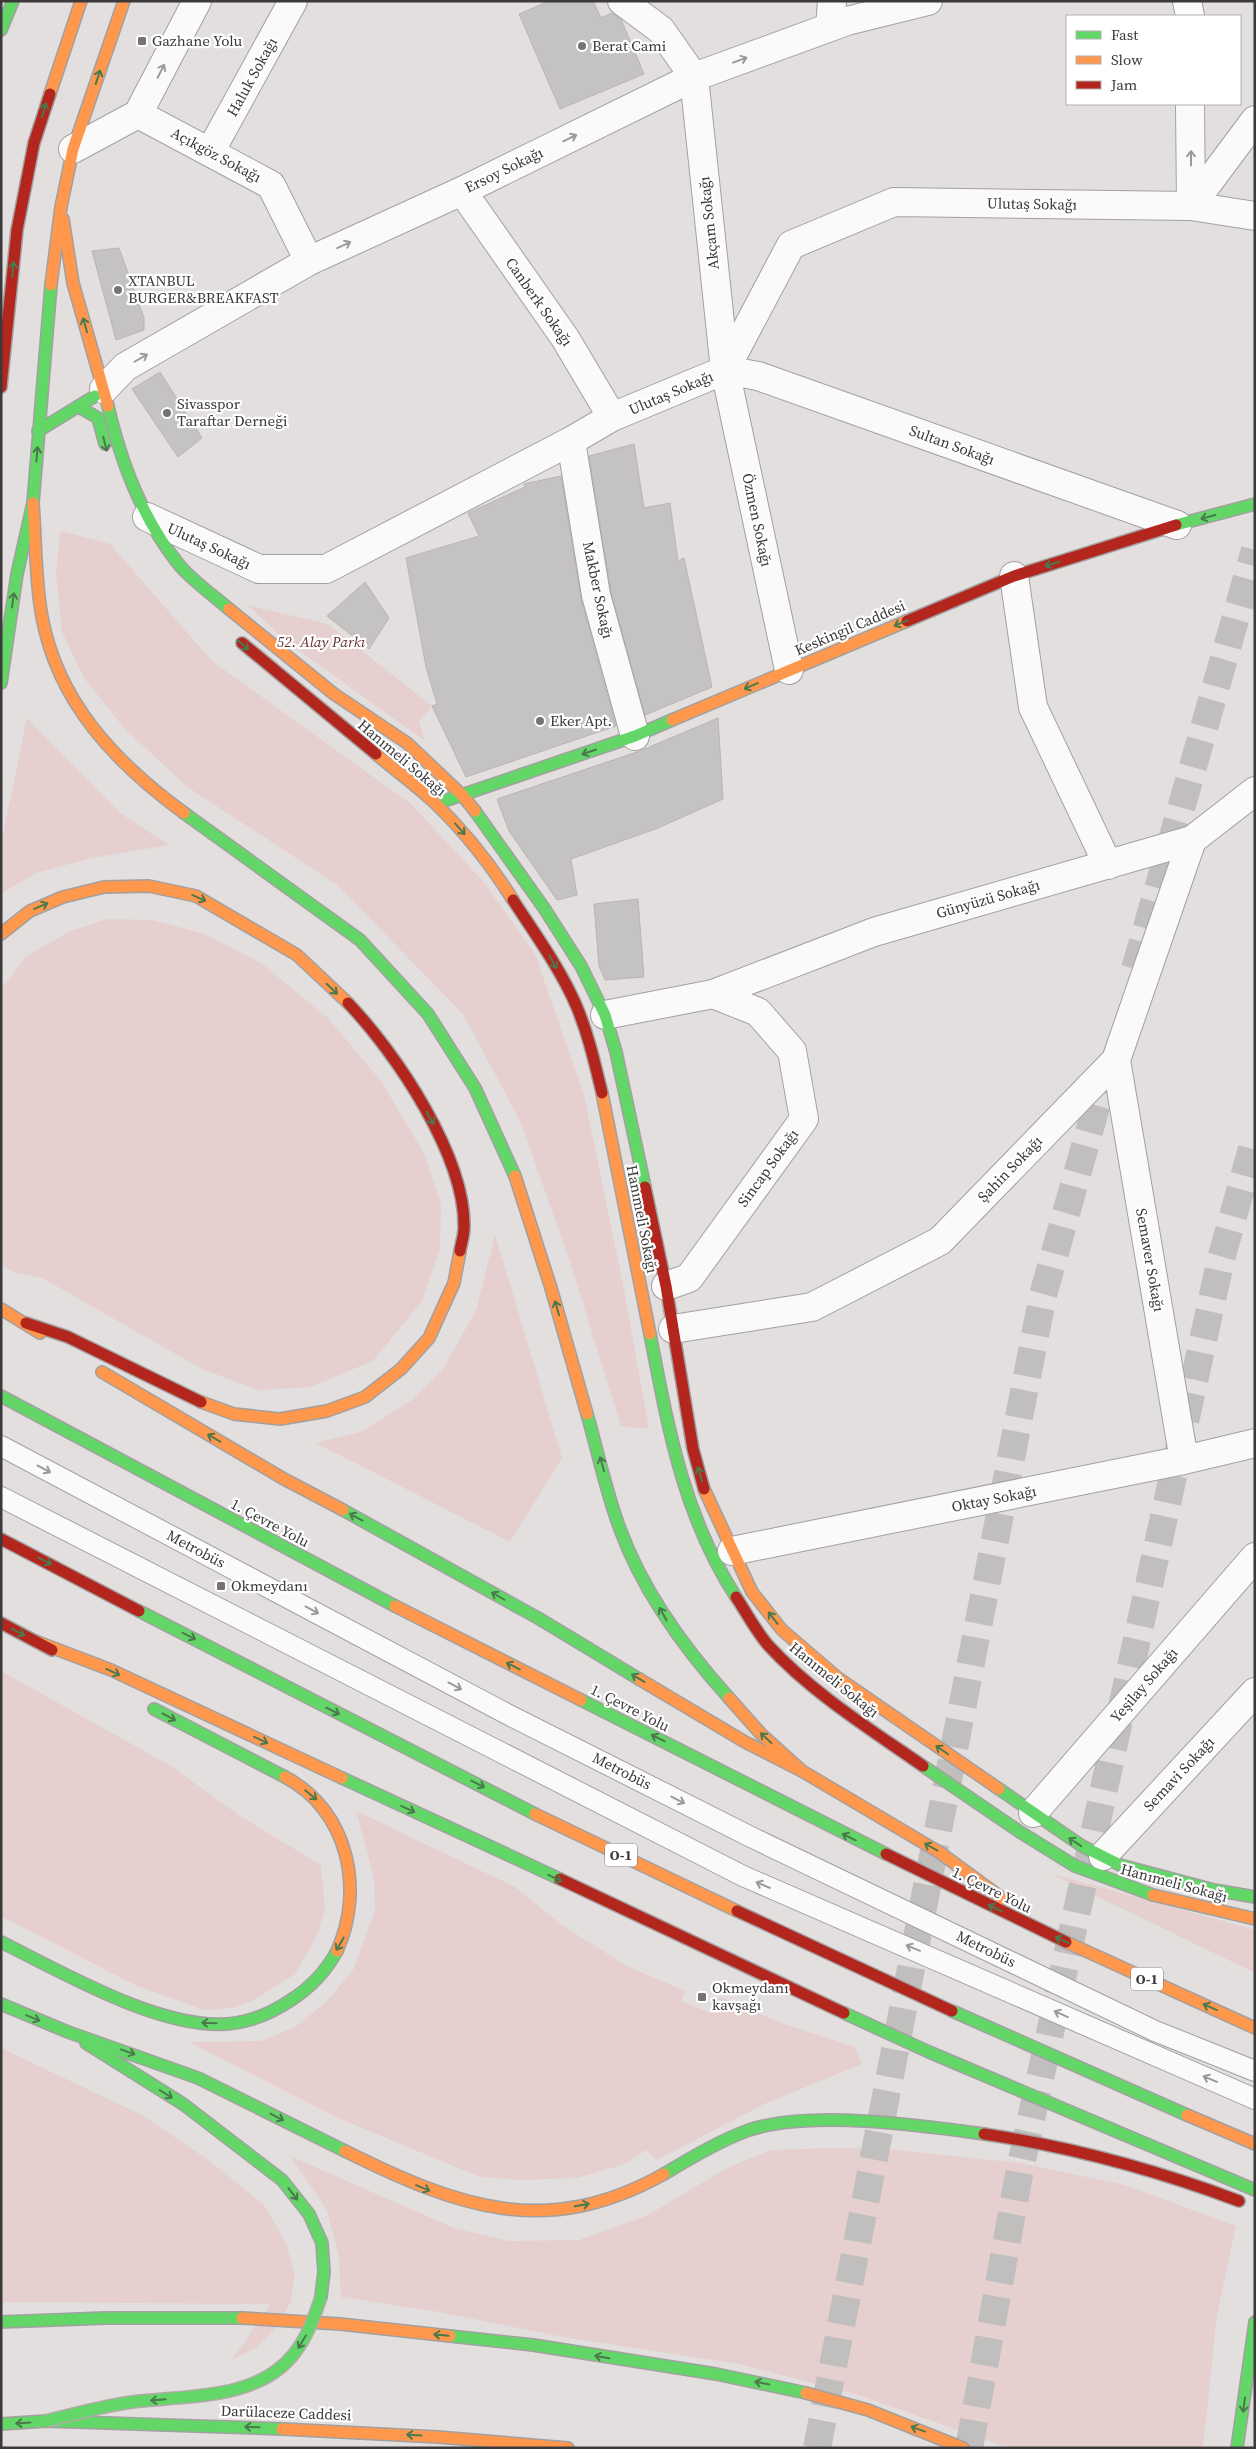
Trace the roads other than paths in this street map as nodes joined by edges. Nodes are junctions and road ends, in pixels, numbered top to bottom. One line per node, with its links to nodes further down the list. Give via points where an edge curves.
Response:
1 (13, 1): 11 (main road)
2 (81, 1): 24 (main road, one-way to 2, via 17,230 34,143)
3 (124, 1): 16 (main road, one-way to 3)
4 (197, 1): 14 (street, one-way to 4)
5 (622, 1): 12 (street, via 661,30)
6 (928, 1): 9 (street, Ersoy Sokağı, via 847,21)
7 (1187, 1): 10 (street)
8 (292, 2): 17 (street, Haluk Sokağı)
9 (831, 14): 12 (street, Ersoy Sokağı, one-way to 9)
10 (1190, 15)
11 (1, 30)
12 (694, 77): 18 (street, Ersoy Sokağı, one-way to 12); 23 (street, Akçam Sokağı)
13 (1190, 105): 19 (street, one-way to 13)
14 (138, 114): 16 (street); 17 (street, Açıkgöz Sokağı)
15 (1255, 120): 19 (street)
16 (73, 149): 20 (main road)
17 (210, 152): 22 (street, Açıkgöz Sokağı, via 271,185)
18 (462, 191): 22 (street, Ersoy Sokağı, one-way to 18); 27 (street, Canberk Sokağı, via 565,338)
19 (1191, 206): 21 (street, Ulutaş Sokağı); 23 (street, Ulutaş Sokağı, via 894,202 791,245)
20 (61, 208): 25 (main road, Hanımeli Sokağı, one-way to 20, via 73,283); 28 (main road, via 47,315)
21 (1255, 216)
22 (309, 261): 25 (street, Ersoy Sokağı, one-way to 22, via 125,366)
23 (725, 370): 27 (street, Ulutaş Sokağı); 34 (street, Sultan Sokağı, via 758,376); 37 (street, Özmen Sokağı)
24 (1, 387)
25 (104, 388): 26 (main road); 33 (main road, Hanımeli Sokağı, via 116,442)
26 (79, 407): 28 (main road); 30 (main road, one-way to 30, via 98,418)
27 (612, 417): 29 (street, Ulutaş Sokağı)
28 (38, 431): 31 (main road, one-way to 28)
29 (571, 441): 33 (street, Ulutaş Sokağı, via 326,569 259,569); 39 (street, Makber Sokağı, via 596,595)
30 (107, 456)
31 (32, 503): 38 (main road, one-way to 31, via 17,574); 68 (main road, one-way to 31, via 761,1734 674,1634 620,1529 551,1288 514,1174 475,1088 428,1014 360,940 147,786 102,741 68,694 52,653 42,617)
32 (1255, 504): 34 (main road, Keskingil Caddesi, one-way to 34)
33 (147, 516): 41 (main road, Hanımeli Sokağı, via 181,567 334,694 407,743)
34 (1178, 525): 35 (main road, Keskingil Caddesi, one-way to 35)
35 (1014, 576): 37 (main road, Keskingil Caddesi, one-way to 37); 44 (street, via 1033,707)
36 (229, 632): 42 (main road, Hanımeli Sokağı, one-way to 42)
37 (789, 670): 39 (main road, Keskingil Caddesi, one-way to 39)
38 (1, 683)
39 (635, 736): 41 (main road, Keskingil Caddesi, one-way to 41)
40 (1255, 791): 43 (street, Günyüzü Sokağı)
41 (462, 796): 42 (main road, Keskingil Caddesi); 47 (main road, Hanımeli Sokağı, via 482,819 581,966)
42 (435, 803): 47 (main road, Hanımeli Sokağı, one-way to 47, via 491,868 553,961 576,1005)
43 (1192, 840): 44 (street, Günyüzü Sokağı); 48 (street, Şahin Sokağı)
44 (1108, 865): 46 (street, Günyüzü Sokağı, via 874,932)
45 (1, 934): 51 (main road, one-way to 51, via 30,911 63,897 104,887 149,886 196,896 297,955 350,1005 410,1083 448,1155 459,1193 464,1228 454,1283 429,1338 401,1369 365,1397 327,1411 280,1419 234,1414 195,1400 68,1337)
46 (713, 994): 47 (street); 49 (street, Sincap Sokağı, via 758,1012 792,1050 804,1119 689,1278)
47 (593, 1018): 49 (main road, Hanımeli Sokağı, via 590,1043); 49 (main road, Hanımeli Sokağı, via 616,1052)
48 (1116, 1060): 52 (street, Şahin Sokağı, via 940,1241 812,1307); 58 (street, Semaver Sokağı)
49 (653, 1289): 52 (main road, Hanımeli Sokağı); 61 (main road, Hanımeli Sokağı, via 664,1407 680,1471 697,1525)
50 (1, 1309): 51 (main road)
51 (26, 1323): 53 (main road)
52 (673, 1329): 61 (main road, Hanımeli Sokağı, one-way to 52, via 693,1449)
53 (64, 1349)
54 (95, 1368): 68 (main road, one-way to 54, via 745,1742 530,1614 284,1478)
55 (1, 1396): 73 (main road, 1. Çevre Yolu / O-1, one-way to 55, via 355,1585)
56 (1255, 1443): 58 (street, Oktay Sokağı)
57 (1, 1446): 78 (lane, Metrobüs, one-way to 78, via 507,1714 744,1833 1155,2031)
58 (1184, 1460): 61 (street, Oktay Sokağı)
59 (1, 1497): 79 (lane, Metrobüs, one-way to 59, via 743,1876)
60 (1, 1539): 80 (main road, O-1, one-way to 80, via 469,1780 722,1905 952,2011)
61 (723, 1555): 69 (main road, Hanımeli Sokağı, one-way to 61, via 838,1678 782,1630); 69 (main road, Hanımeli Sokağı, via 726,1581 768,1644 807,1681 872,1731)
62 (1255, 1557): 69 (street, Yeşilay Sokağı)
63 (1, 1623): 64 (main road, one-way to 64)
64 (35, 1641): 65 (main road); 81 (main road, one-way to 81, via 111,1670 929,2052)
65 (103, 1680)
66 (1255, 1692): 70 (street, Semavi Sokağı)
67 (146, 1704): 74 (main road, one-way to 74, via 292,1781 315,1798 332,1818 344,1850 352,1892 344,1936 324,1972 296,1997 268,2014 228,2024 189,2022 86,1984)
68 (802, 1771): 73 (main road, one-way to 68, via 987,1885 939,1852)
69 (1027, 1823): 70 (main road, Hanımeli Sokağı); 70 (main road, Hanımeli Sokağı, one-way to 69, via 1082,1846)
70 (1096, 1865): 71 (main road, Hanımeli Sokağı, via 1120,1865 1214,1890); 72 (main road, Hanımeli Sokağı, via 1169,1900)
71 (1255, 1897)
72 (1255, 1919)
73 (1039, 1930): 76 (main road, 1. Çevre Yolu / O-1, one-way to 73)
74 (1, 1942)
75 (1, 2004): 77 (main road, one-way to 77)
76 (1255, 2028)
77 (66, 2031): 82 (main road, one-way to 82, via 195,2077 391,2174 440,2195 478,2206 551,2211 597,2202 634,2190 750,2130 788,2122 834,2121 953,2129 1045,2145 1159,2174); 85 (main road, one-way to 85, bridge, via 183,2104 282,2180 309,2214 322,2244 324,2272 314,2321 298,2349 280,2368 258,2382 226,2393 130,2402)
78 (1255, 2071)
79 (1255, 2099)
80 (1255, 2144)
81 (1255, 2190)
82 (1248, 2205)
83 (1, 2322): 88 (main road, one-way to 83, via 868,2410 788,2388 533,2345 340,2324 247,2318)
84 (1255, 2322): 89 (main road, one-way to 89)
85 (46, 2421): 86 (main road, Darülaceze Caddesi, one-way to 86); 87 (main road, Darülaceze Caddesi, one-way to 85, bridge, via 463,2437 318,2429)
86 (1, 2424)
87 (568, 2448)
88 (963, 2448)
89 (1237, 2448)

